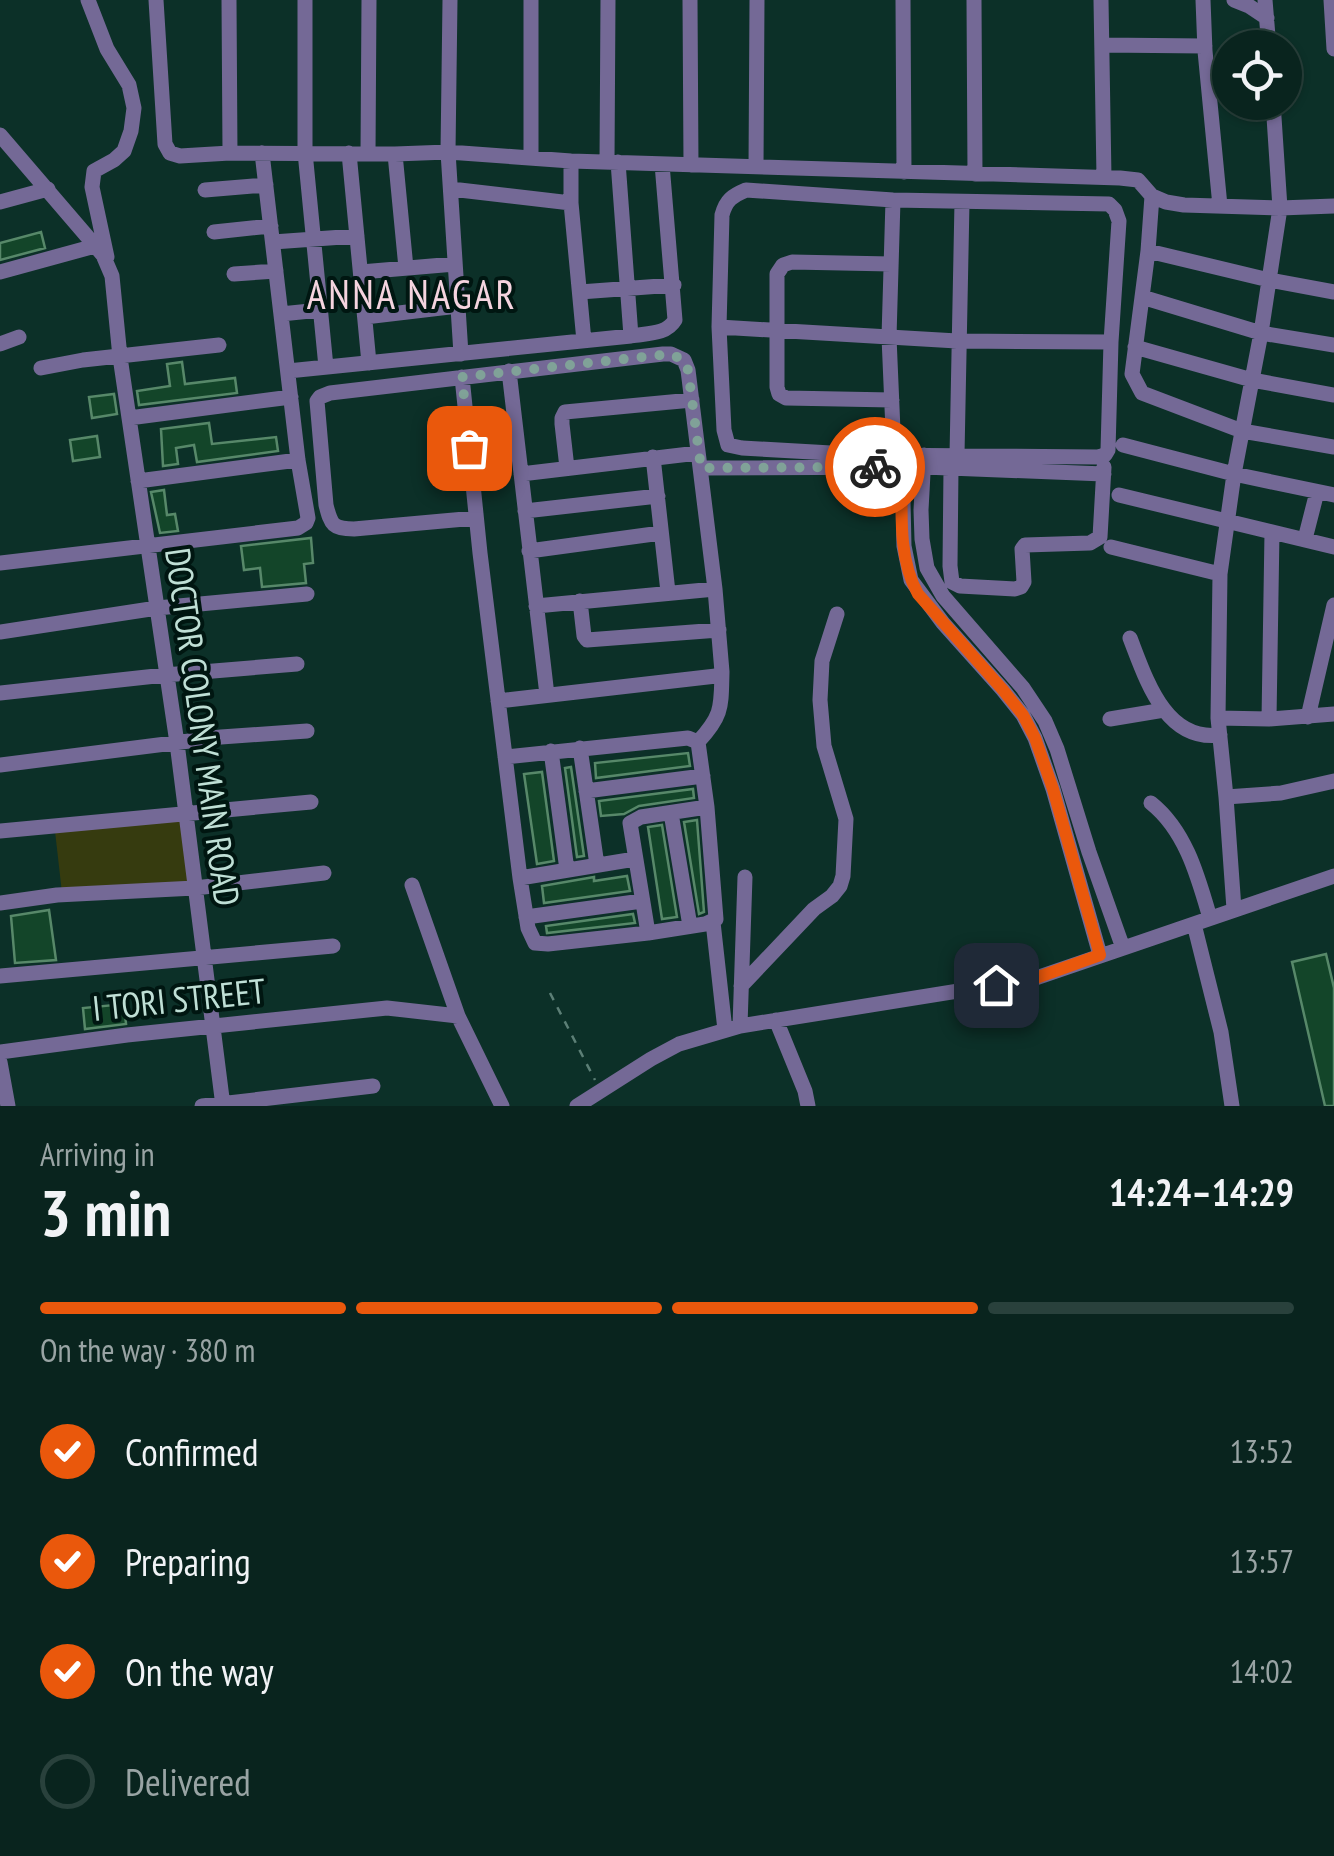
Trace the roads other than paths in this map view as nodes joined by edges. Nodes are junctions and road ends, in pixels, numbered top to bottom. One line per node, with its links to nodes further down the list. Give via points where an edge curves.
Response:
1 (88, 0): 61 (street, DOCTOR COLONY MAIN ROAD, via 134,108 124,150 94,171)
2 (156, 0): 27 (street, via 165,144 180,156)
3 (229, 0): 27 (street)
4 (305, 0): 25 (street)
5 (369, 0): 30 (street)
6 (450, 0): 26 (street)
7 (531, 0): 32 (street)
8 (608, 0): 34 (street)
9 (690, 0): 36 (street)
10 (757, 0): 37 (street)
11 (903, 0): 38 (street)
12 (974, 0): 39 (street)
13 (1102, 0): 20 (street)
14 (1203, 0): 21 (street)
15 (1234, 0): 18 (street)
16 (1265, 0): 18 (street)
17 (1331, 0): 22 (street)
18 (1267, 18): 19 (street)
19 (1268, 30)
20 (1102, 46): 21 (street); 40 (street)
21 (1205, 46): 50 (street)
22 (1334, 49)
23 (1273, 120): 52 (street)
24 (0, 135): 42 (street)
25 (304, 152): 28 (street); 29 (street); 56 (street)
26 (448, 152): 31 (street); 32 (street); 43 (street)
27 (230, 153): 28 (street)
28 (262, 153): 41 (street)
29 (350, 153): 30 (street); 55 (street)
30 (368, 154): 31 (street)
31 (395, 154): 62 (street)
32 (531, 158): 33 (street)
33 (571, 161): 34 (street); 49 (street)
34 (613, 162): 35 (street); 69 (street)
35 (662, 164): 36 (street); 68 (street)
36 (692, 165): 37 (street)
37 (756, 167): 38 (street)
38 (904, 172): 39 (street)
39 (975, 174): 40 (street)
40 (1104, 178): 45 (street, via 1138,180)
41 (266, 185): 44 (street); 54 (street)
42 (48, 189): 47 (street); 57 (street)
43 (451, 189): 49 (street); 59 (street)
44 (205, 190)
45 (1152, 196): 50 (street); 58 (street)
46 (893, 200): 48 (street); 60 (street); 77 (street, via 746,190 734,195 722,215)
47 (0, 202)
48 (962, 202): 84 (street); 85 (street, via 1113,207 1118,221)
49 (572, 204): 70 (street)
50 (1220, 206): 52 (street)
51 (1334, 206): 52 (street)
52 (1280, 208): 67 (street)
53 (214, 232): 54 (street)
54 (272, 234): 56 (street); 63 (street)
55 (357, 236): 56 (street); 65 (street)
56 (314, 240): 74 (street)
57 (95, 246): 61 (street); 64 (street)
58 (1148, 252): 67 (street); 72 (street)
59 (456, 264): 62 (street); 73 (street)
60 (891, 264): 78 (street, via 782,265); 82 (street)
61 (109, 265): 91 (street, DOCTOR COLONY MAIN ROAD)
62 (406, 268): 65 (street)
63 (276, 271): 66 (street); 75 (street)
64 (0, 272)
65 (360, 272): 76 (street)
66 (234, 274)
67 (1269, 280): 71 (street); 79 (street)
68 (674, 285): 69 (street); 80 (street, via 674,324)
69 (627, 288): 70 (street); 80 (street)
70 (580, 292): 83 (street)
71 (1334, 292)
72 (1142, 298): 79 (street); 89 (street)
73 (458, 306): 76 (street); 90 (street)
74 (320, 310): 75 (street); 93 (street)
75 (281, 314): 95 (street)
76 (365, 316): 92 (street)
77 (720, 326): 78 (street); 109 (street, via 728,445)
78 (777, 330): 82 (street); 102 (street, via 782,396)
79 (1261, 333): 88 (street); 98 (street)
80 (631, 336): 83 (street)
81 (20, 337): 86 (street)
82 (888, 338): 84 (street); 102 (street)
83 (584, 341): 90 (street)
84 (958, 341): 85 (street); 113 (street)
85 (1111, 342): 107 (street)
86 (0, 344)
87 (219, 345): 91 (street)
88 (1334, 345)
89 (1135, 347): 98 (street); 104 (street, via 1132,374 1142,394)
90 (461, 354): 92 (street)
91 (120, 357): 94 (street); 103 (street, DOCTOR COLONY MAIN ROAD)
92 (369, 363): 93 (street)
93 (326, 367): 95 (street)
94 (41, 368)
95 (288, 371): 100 (street)
96 (509, 371): 97 (street); 101 (street, via 670,354 686,364); 115 (street)
97 (462, 377): 123 (street); 123 (street, via 330,393 316,408 326,505 336,527)
98 (1252, 380): 99 (street); 104 (street)
99 (1334, 395)
100 (291, 398): 103 (street); 110 (street)
101 (692, 400): 111 (street); 114 (street, via 566,412)
102 (892, 400): 109 (street)
103 (129, 418): 118 (street, DOCTOR COLONY MAIN ROAD)
104 (1242, 431): 106 (street); 117 (street)
105 (1123, 445): 117 (street)
106 (1334, 447)
107 (1105, 456): 113 (street); 116 (street)
108 (654, 457): 111 (street); 114 (street); 120 (street)
109 (900, 458): 111 (street); 112 (street); 193 (street, via 911,580 1035,738)
110 (298, 460): 118 (street); 128 (street, via 308,518 303,526)
111 (700, 460): 134 (street)
112 (924, 461): 113 (street); 192 (street, via 927,568 942,596 1045,721)
113 (954, 461): 116 (street); 116 (street, via 950,566 952,582 960,586 1021,587 1025,545 1100,538)
114 (568, 468): 115 (street)
115 (522, 474): 122 (street)
116 (1104, 474)
117 (1234, 474): 119 (street); 124 (street)
118 (138, 481): 128 (street, DOCTOR COLONY MAIN ROAD)
119 (1326, 493): 127 (street)
120 (658, 496): 122 (street); 126 (street)
121 (1119, 496): 124 (street)
122 (525, 511): 131 (street)
123 (476, 518): 150 (street)
124 (1226, 521): 125 (street); 133 (street)
125 (1272, 532): 127 (street); 155 (street)
126 (662, 534): 131 (street); 135 (street)
127 (1305, 539): 130 (street)
128 (147, 546): 132 (street); 140 (street, DOCTOR COLONY MAIN ROAD)
129 (1111, 547): 133 (street)
130 (1334, 547)
131 (529, 551): 139 (street)
132 (0, 563)
133 (1220, 574): 156 (street)
134 (715, 588): 135 (street); 142 (street)
135 (668, 592): 137 (street)
136 (307, 594): 140 (street)
137 (580, 601): 139 (street); 142 (street, via 586,640)
138 (1334, 605): 153 (street)
139 (536, 606): 149 (street)
140 (157, 608): 143 (street); 147 (street, DOCTOR COLONY MAIN ROAD)
141 (837, 614): 196 (street, via 822,661 820,700 824,746 846,820 843,876 832,896)
142 (720, 630): 146 (street)
143 (0, 632)
144 (1130, 638): 151 (street)
145 (296, 664): 147 (street)
146 (722, 672): 149 (street); 158 (street, via 719,713)
147 (165, 675): 148 (street); 159 (street, DOCTOR COLONY MAIN ROAD)
148 (0, 693)
149 (547, 696): 150 (street)
150 (498, 701): 162 (street)
151 (1164, 710): 154 (street); 156 (street, via 1199,736)
152 (1334, 714): 153 (street)
153 (1308, 717): 155 (street)
154 (1110, 719)
155 (1268, 719): 156 (street)
156 (1219, 726): 167 (street)
157 (307, 730): 159 (street)
158 (698, 742): 160 (street); 164 (street)
159 (176, 743): 163 (street); 172 (street, DOCTOR COLONY MAIN ROAD)
160 (580, 748): 161 (street); 166 (street)
161 (551, 751): 162 (street); 176 (street)
162 (505, 757): 180 (street)
163 (0, 766)
164 (703, 776): 166 (street); 170 (street)
165 (1334, 781): 167 (street, via 1282,794)
166 (586, 791): 175 (street)
167 (1226, 797): 185 (street)
168 (312, 802): 172 (street)
169 (1151, 803): 187 (street, via 1189,855)
170 (707, 807): 171 (street); 188 (street, via 718,915)
171 (671, 812): 174 (street, via 632,820); 189 (street)
172 (186, 814): 173 (street); 182 (street, DOCTOR COLONY MAIN ROAD)
173 (0, 832)
174 (635, 859): 175 (street); 183 (street)
175 (597, 865): 176 (street)
176 (567, 870): 180 (street)
177 (324, 874): 182 (street)
178 (1334, 876): 185 (street)
179 (745, 877): 196 (street)
180 (520, 878): 186 (street)
181 (412, 885): 197 (street)
182 (194, 888): 184 (street); 194 (street, DOCTOR COLONY MAIN ROAD)
183 (642, 901): 186 (street); 190 (street)
184 (0, 903)
185 (1234, 909): 187 (street)
186 (526, 916): 190 (street, via 530,936 541,944)
187 (1202, 921): 192 (street); 210 (street)
188 (713, 922): 189 (street); 200 (street)
189 (690, 926): 190 (street)
190 (648, 933)
191 (334, 946): 194 (street)
192 (1122, 948): 193 (street)
193 (1100, 955): 198 (street, via 1033,979)
194 (204, 957): 195 (street); 199 (street, DOCTOR COLONY MAIN ROAD)
195 (0, 976)
196 (741, 986): 200 (street)
197 (458, 1016): 199 (street, I TORI STREET, via 387,1008); 207 (street)
198 (776, 1020): 200 (street); 209 (street)
199 (212, 1028): 201 (street, I TORI STREET); 204 (street, DOCTOR COLONY MAIN ROAD)
200 (732, 1028): 208 (street, via 679,1044)
201 (0, 1052)
202 (0, 1062): 205 (street)
203 (374, 1086): 204 (street)
204 (223, 1105): 206 (street)
205 (8, 1106)
206 (202, 1106)
207 (502, 1106)
208 (577, 1106)
209 (808, 1106)
210 (1232, 1106)

